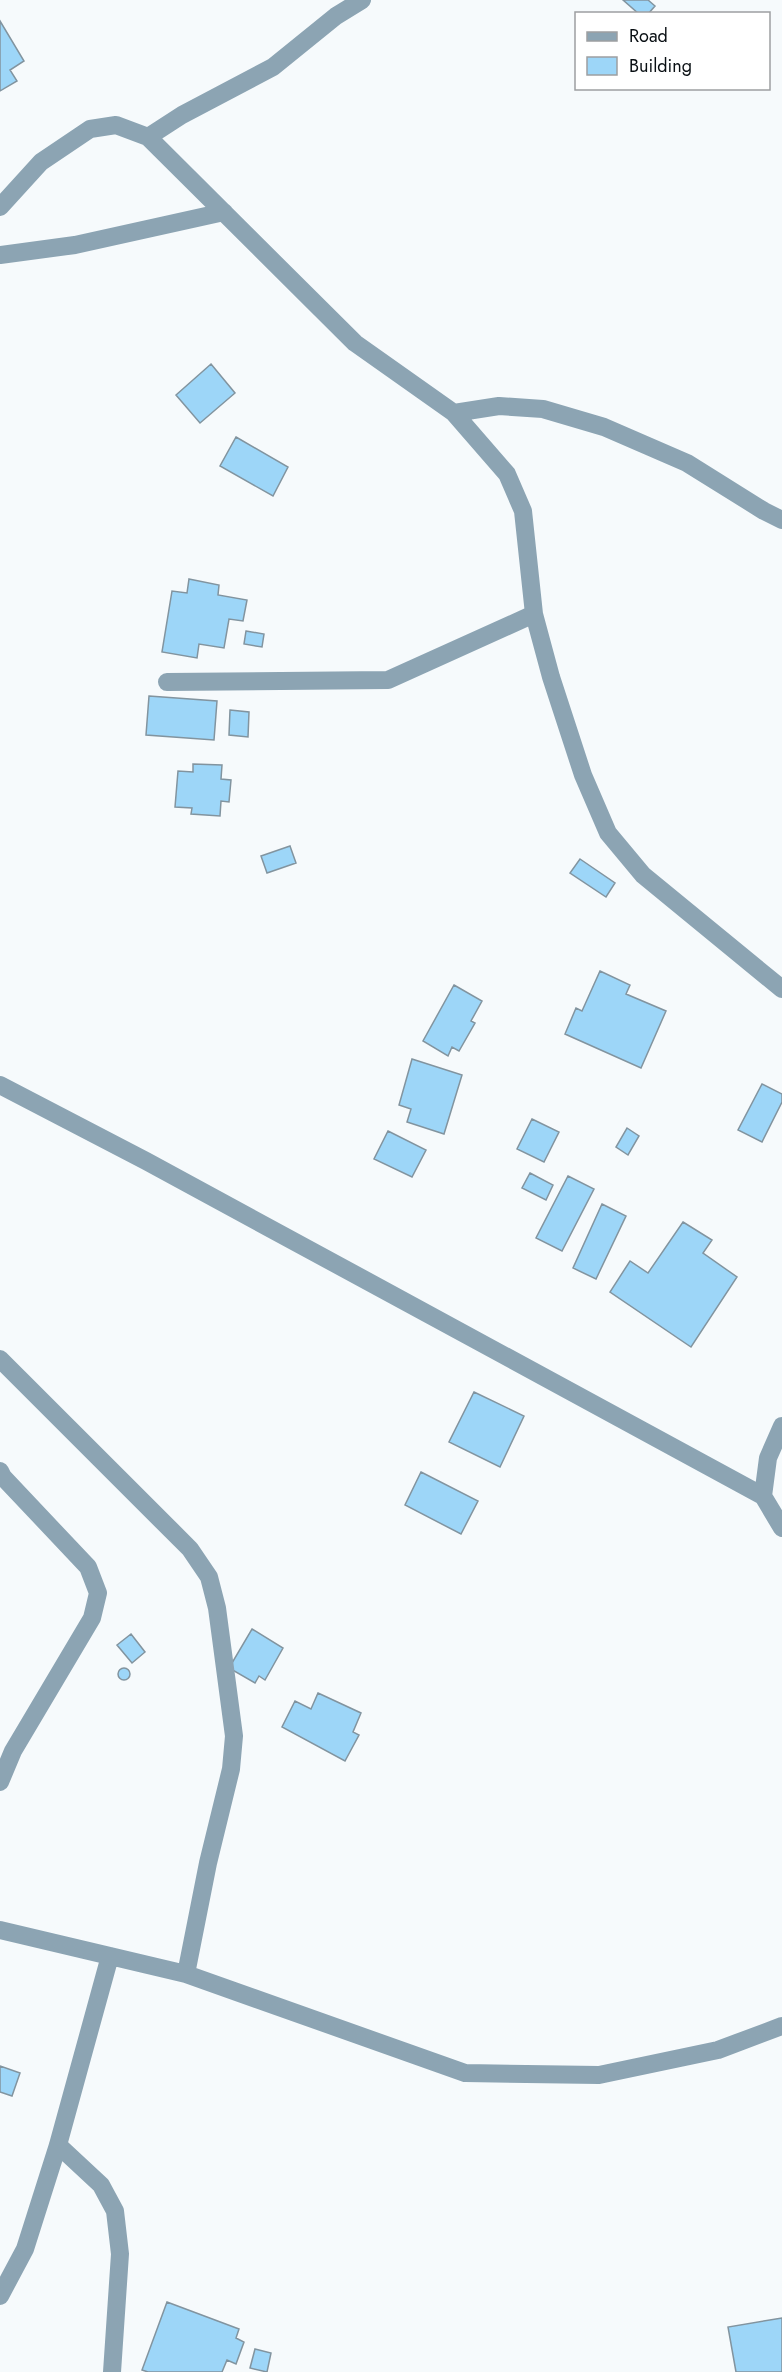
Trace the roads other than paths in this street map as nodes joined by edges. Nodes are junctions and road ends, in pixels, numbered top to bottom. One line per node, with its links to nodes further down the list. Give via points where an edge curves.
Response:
1 (362, 0): 2 (street, via 336,16 273,68)
2 (148, 137): 3 (street, via 116,125 90,129 40,162); 4 (street)
3 (0, 207)
4 (224, 212): 5 (street, via 75,245); 6 (street, via 355,343)
5 (0, 255)
6 (454, 413): 7 (street, via 499,406 543,409 603,427 687,463); 8 (street, via 507,474 523,511)
7 (782, 520)
8 (534, 614): 9 (street, via 388,680); 10 (street, via 583,775 608,832 643,875)
9 (167, 682)
10 (782, 989)
11 (0, 1084): 15 (street)
12 (0, 1359): 21 (street, via 189,1549 209,1577 217,1608 234,1736 231,1769)
13 (782, 1426): 15 (street, via 768,1458)
14 (0, 1471): 17 (street, via 88,1567 98,1593 92,1618)
15 (763, 1496): 16 (street)
16 (782, 1528)
17 (7, 1745): 18 (street)
18 (0, 1782)
19 (0, 1930): 20 (street)
20 (110, 1956): 21 (street); 23 (street)
21 (186, 1974): 22 (street, via 465,2073 599,2075 718,2050)
22 (782, 2026)
23 (58, 2145): 24 (street, via 25,2249); 25 (street, via 101,2185 115,2211 120,2254)
24 (0, 2296)
25 (112, 2372)

